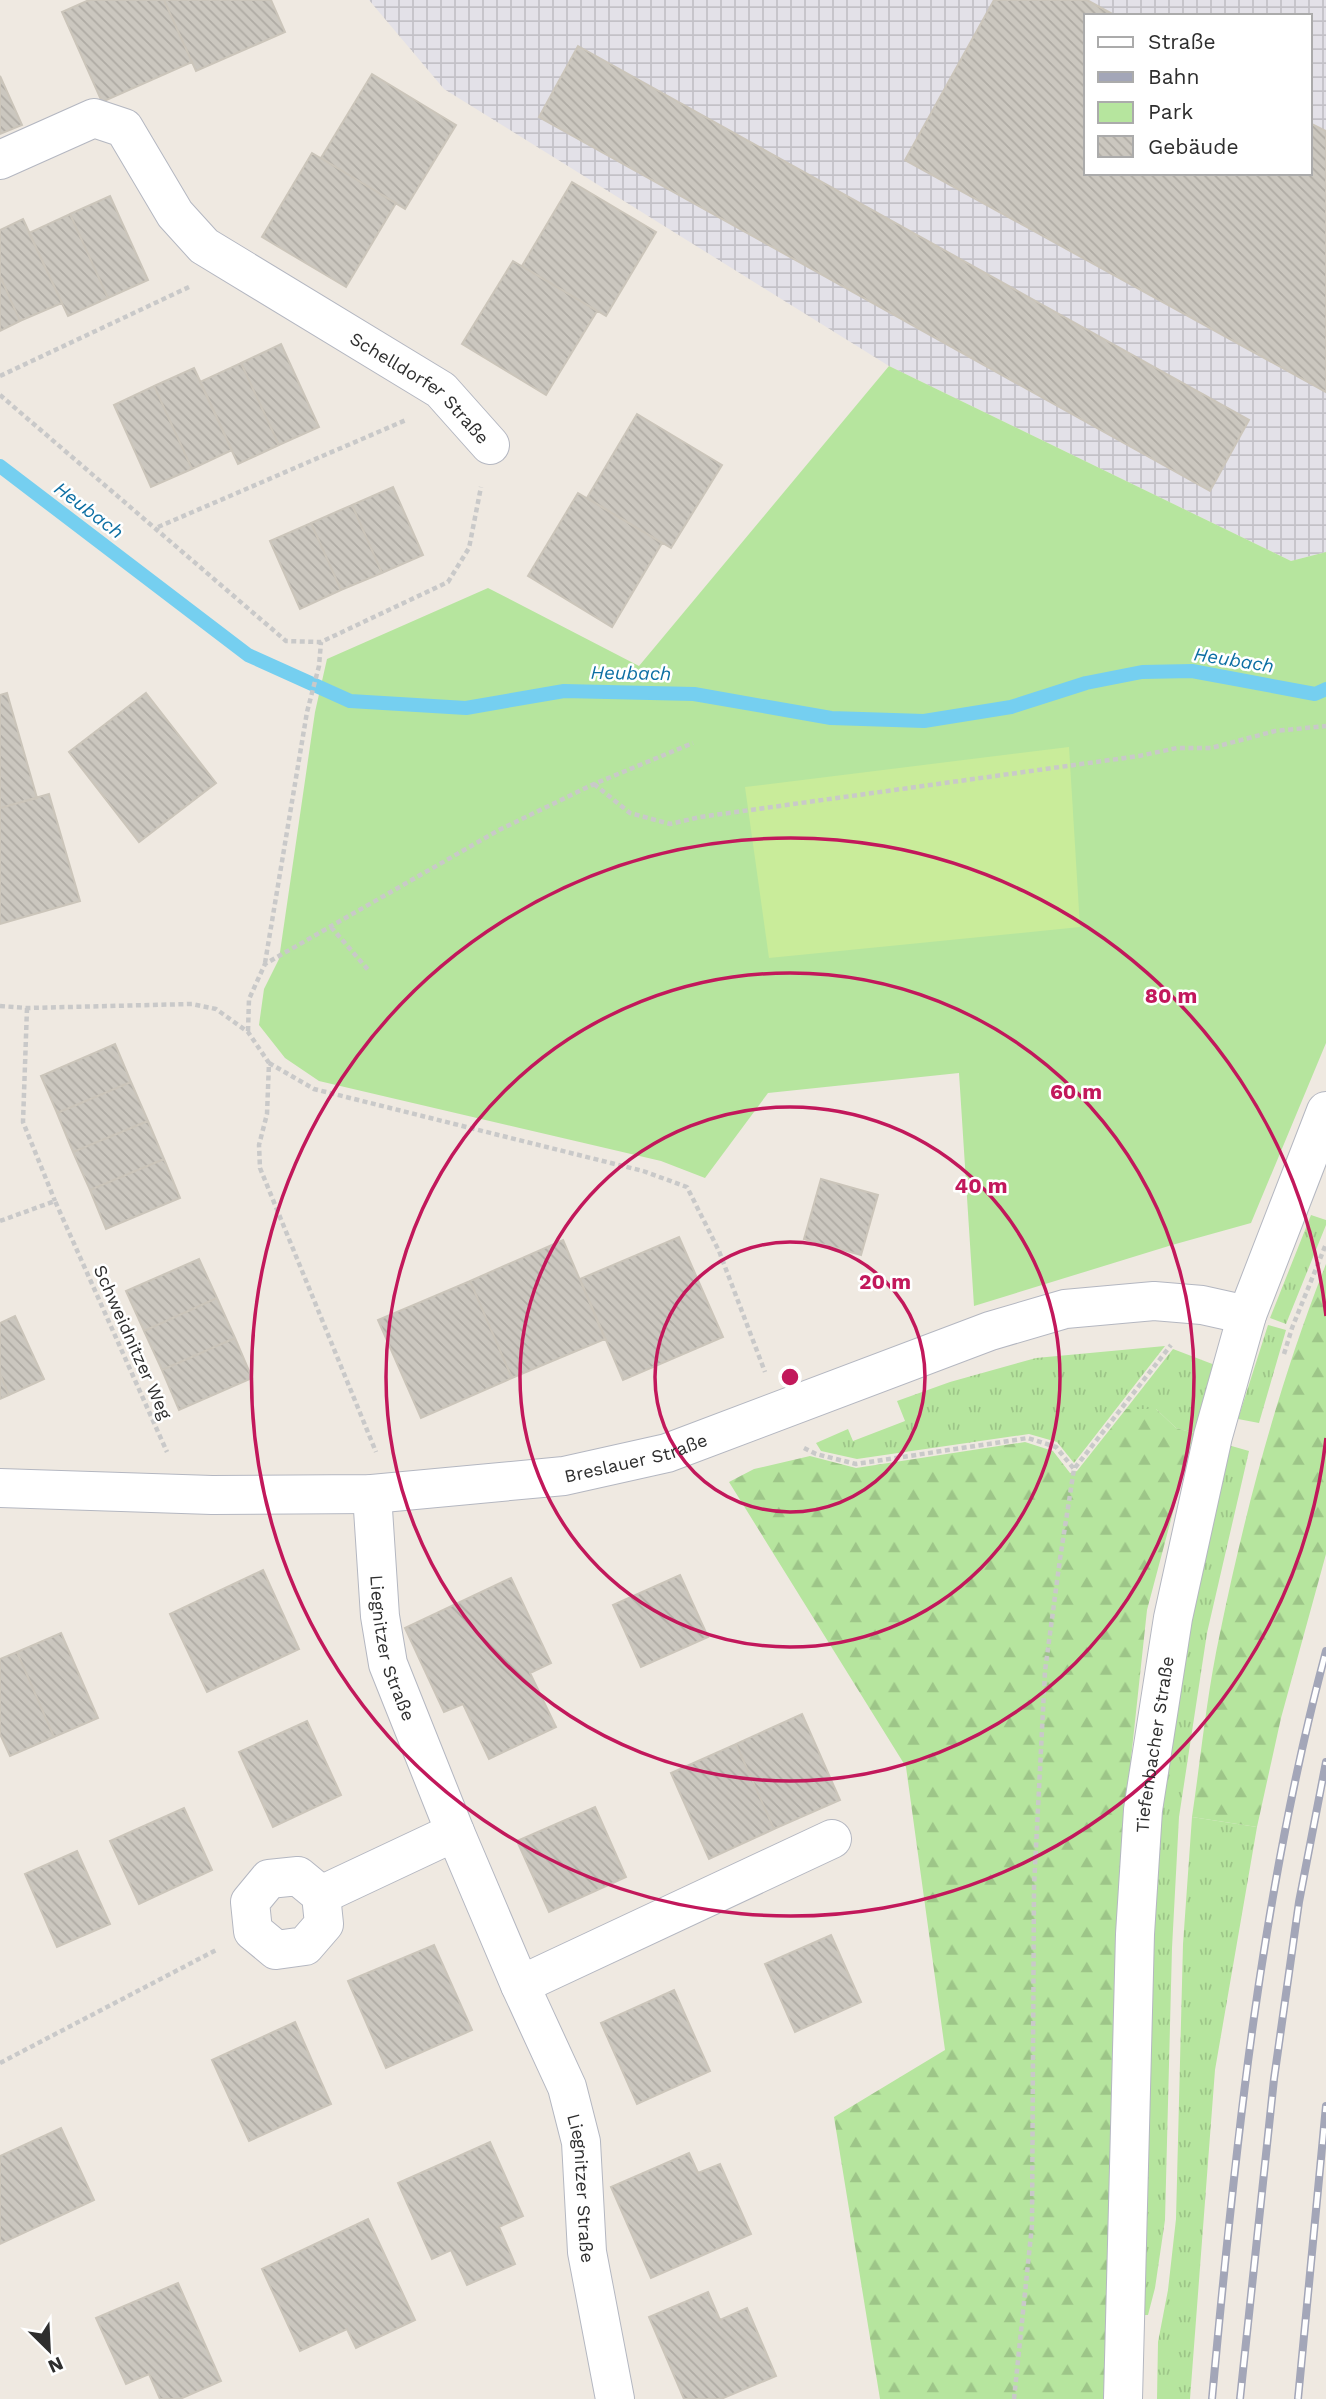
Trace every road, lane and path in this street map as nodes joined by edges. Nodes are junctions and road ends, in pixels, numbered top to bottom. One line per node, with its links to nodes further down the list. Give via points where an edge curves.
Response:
1 (0, 160): 2 (street, Schelldorfer Straße, via 94,118 124,128 175,214 204,246)
2 (237, 264): 3 (path); 4 (street, Schelldorfer Straße)
3 (0, 376)
4 (441, 390): 6 (street, Schelldorfer Straße); 7 (path, via 419,414)
5 (0, 394): 7 (path, Schelldorfer Straße)
6 (490, 445): 8 (path, Schelldorfer Straße, via 469,548 448,582)
7 (157, 528): 8 (path, Schelldorfer Straße, via 286,641)
8 (321, 642): 13 (path)
9 (1326, 726): 11 (path, via 1275,731 1211,748 1177,748 670,824 630,813)
10 (693, 743): 11 (path)
11 (594, 784): 12 (path, via 499,830)
12 (331, 927): 13 (path); 14 (path)
13 (265, 964): 17 (path, via 249,999)
14 (370, 972)
15 (0, 1006): 16 (path)
16 (27, 1008): 17 (path, via 192,1004 216,1009); 20 (path, Schweidnitzer Weg, via 23,1122)
17 (248, 1032): 18 (path)
18 (269, 1063): 26 (path, via 314,1088 643,1171 687,1188 719,1251); 30 (path, via 260,1168)
19 (1326, 1111): 24 (street, Tiefenbacher Straße)
20 (55, 1202): 21 (path); 29 (path, Schweidnitzer Weg)
21 (0, 1221)
22 (1326, 1244): 25 (path)
23 (1202, 1305): 24 (street, Breslauer Straße); 26 (street, Breslauer Straße, via 1154,1301 1065,1309 990,1331); 27 (path)
24 (1247, 1315): 39 (street, Tiefenbacher Straße, via 1213,1436 1173,1618 1143,1810 1135,1934)
25 (1280, 1366)
26 (780, 1412): 27 (path, via 803,1447 856,1464 1028,1438 1056,1447); 30 (street, Breslauer Straße, via 667,1453 564,1476)
27 (1074, 1469): 38 (path, via 1045,1671 1034,1887 1032,2225)
28 (0, 1488): 29 (street, Breslauer Straße)
29 (186, 1494): 30 (street, Breslauer Straße)
30 (383, 1494): 31 (street, Liegnitzer Straße, via 380,1616 388,1664)
31 (455, 1832): 33 (street); 35 (street, Liegnitzer Straße)
32 (832, 1839): 35 (street)
33 (321, 1895): 34 (street, via 324,1924 305,1946 276,1950); 34 (street, via 298,1876 269,1879 250,1902)
34 (253, 1931): 36 (path)
35 (520, 1985): 37 (street, Liegnitzer Straße, via 567,2087 581,2142 587,2252)
36 (0, 2063)
37 (615, 2399)
38 (1014, 2399)
39 (1123, 2399)

